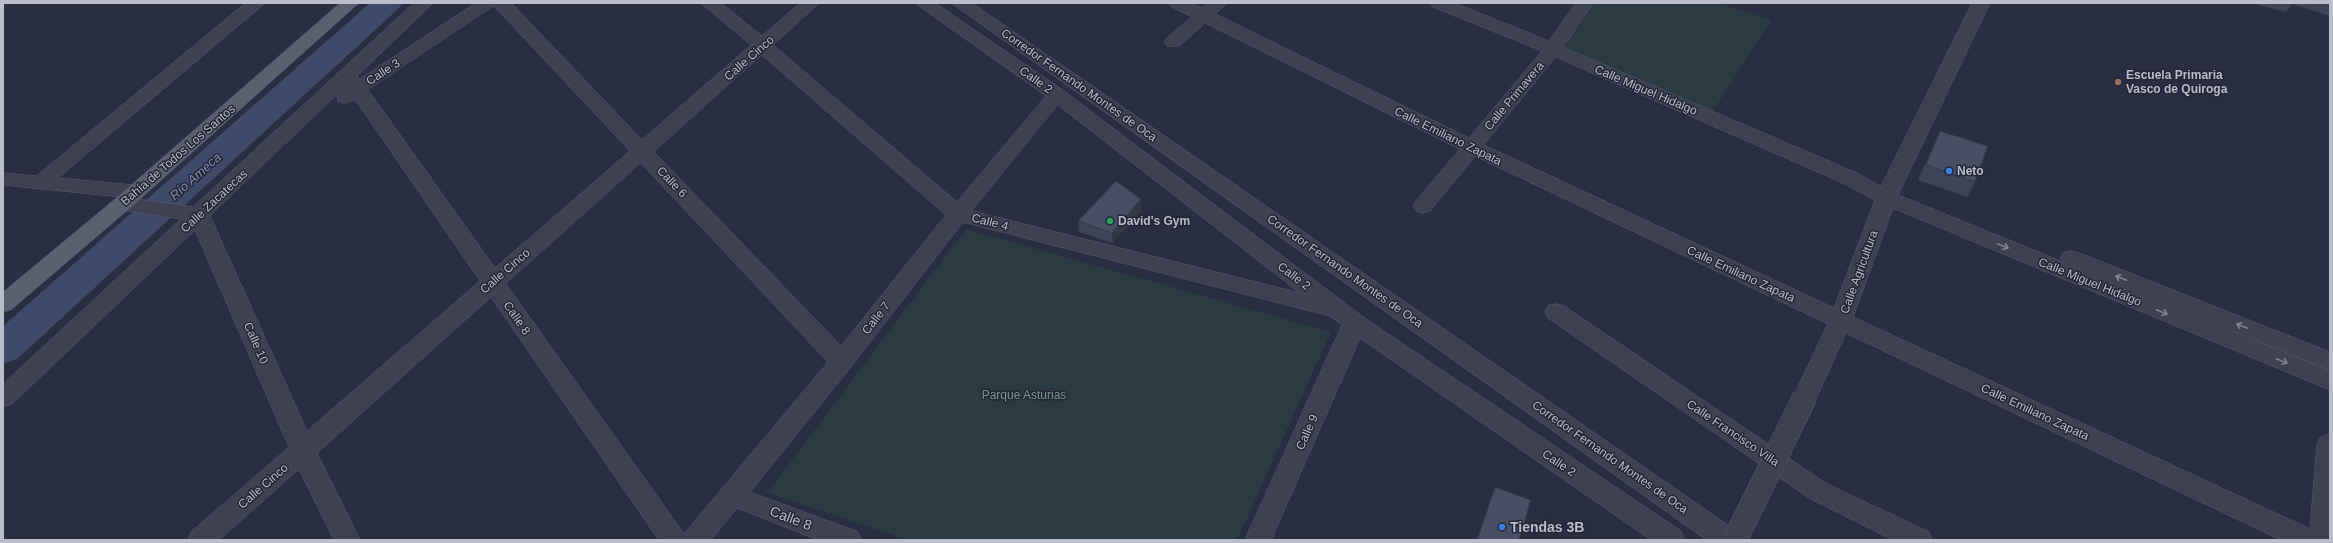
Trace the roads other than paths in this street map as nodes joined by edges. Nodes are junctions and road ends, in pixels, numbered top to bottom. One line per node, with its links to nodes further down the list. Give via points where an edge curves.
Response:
1 (256, 3): 23 (street)
2 (350, 3): 25 (main road, Bahía de Todos Los Santos)
3 (424, 3): 18 (street, Calle Zacatecas)
4 (488, 3): 18 (street, Calle 3)
5 (501, 3): 21 (street, Calle 6)
6 (710, 3): 16 (street, Calle 4)
7 (810, 3): 16 (street, Calle Cinco)
8 (924, 3): 19 (street, Calle 2)
9 (961, 3): 49 (street, Corredor Fernando Montes de Oca)
10 (1178, 3): 14 (street, Calle Emiliano Zapata)
11 (1439, 3): 17 (street, Calle Miguel Hidalgo)
12 (1585, 3): 17 (street, Calle Primavera)
13 (1980, 3): 24 (street, Calle Agricultura)
14 (1211, 9): 15 (street); 20 (street, Calle Emiliano Zapata)
15 (1173, 42)
16 (763, 46): 21 (street, Calle Cinco); 27 (street, Calle 4)
17 (1553, 49): 20 (street, Calle Primavera); 24 (street, Calle Miguel Hidalgo)
18 (352, 83): 28 (street, Calle Zacatecas, via 278,141); 29 (street, Calle 8)
19 (1058, 95): 27 (street, Calle 7); 32 (street, Calle 2)
20 (1471, 147): 26 (street, Calle Primavera); 33 (street, Calle Emiliano Zapata)
21 (642, 152): 29 (street, Calle Cinco); 35 (street, Calle 6)
22 (3, 179): 23 (street)
23 (40, 183): 25 (street)
24 (1889, 192): 33 (street, Calle Agricultura); 34 (street, Calle Miguel Hidalgo, one-way to 24); 36 (street, Calle Miguel Hidalgo, one-way to 36)
25 (131, 200): 28 (street); 30 (main road, Bahía de Todos Los Santos)
26 (1423, 206)
27 (958, 214): 32 (street, Calle 4); 35 (street, Calle 7)
28 (199, 215): 37 (street, Calle Zacatecas); 39 (street, Calle 10)
29 (492, 283): 39 (street, Calle Cinco); 45 (street, Calle 8)
30 (3, 304)
31 (1556, 312): 40 (street, Calle Francisco Villa)
32 (1347, 317): 42 (street, Calle 2); 48 (street, Calle 9)
33 (1841, 320): 50 (street, Calle Agricultura, bridge); 53 (street, Calle Emiliano Zapata)
34 (2330, 361)
35 (842, 362): 41 (street, Calle 7)
36 (2330, 381)
37 (3, 398)
38 (2330, 444): 54 (street)
39 (303, 450): 43 (street, Calle Cinco); 44 (street, Calle 10)
40 (1818, 491): 51 (street); 52 (street, Calle Francisco Villa)
41 (733, 496): 46 (street, Calle 7); 47 (street, Calle 8)
42 (1671, 539)
43 (201, 540)
44 (347, 540)
45 (674, 540)
46 (695, 540)
47 (848, 540)
48 (1258, 540)
49 (1728, 540)
50 (1735, 540)
51 (1893, 540)
52 (1919, 540)
53 (2307, 540)
54 (2322, 540)

